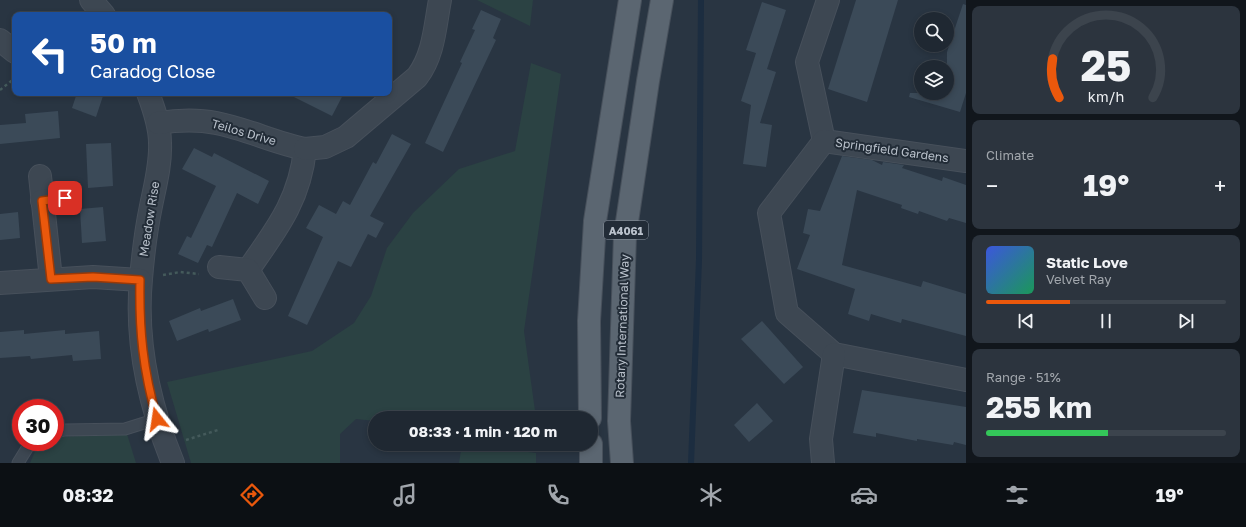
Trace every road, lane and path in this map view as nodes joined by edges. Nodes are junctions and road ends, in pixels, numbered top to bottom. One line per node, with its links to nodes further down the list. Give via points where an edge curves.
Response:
1 (92, 0): 6 (street)
2 (440, 0): 14 (street, Teilos Drive, via 429,56 417,77 346,137 325,147)
3 (630, 0): 27 (main road, A4061, via 595,221 589,320)
4 (662, 0): 36 (main road, Rotary International Way / A4061, via 625,236 619,420)
5 (828, 0): 13 (street, via 807,62)
6 (102, 12)
7 (0, 40): 8 (street)
8 (12, 50)
9 (12, 80): 10 (path)
10 (0, 90)
11 (149, 96): 12 (street, Meadow Rise)
12 (158, 122): 14 (street, Teilos Drive, via 182,120 216,123); 22 (street, Meadow Rise, via 159,164 148,218)
13 (824, 141): 15 (street, Springfield Gardens); 25 (street, Springfield Gardens, via 769,213 787,314)
14 (305, 149): 20 (street, via 304,166 291,206)
15 (966, 161)
16 (40, 176): 18 (street)
17 (65, 198): 18 (street)
18 (42, 201): 21 (street)
19 (219, 267): 20 (street); 22 (path, via 200,274 180,272)
20 (248, 270): 24 (street)
21 (51, 279): 22 (street, via 93,277); 23 (street)
22 (140, 280): 28 (street, Meadow Rise, via 139,321 142,354)
23 (0, 283)
24 (265, 298)
25 (834, 354): 26 (street, Springfield Gardens); 37 (street, via 821,439)
26 (966, 380)
27 (590, 411)
28 (157, 419): 29 (lane, via 125,429); 33 (street, Meadow Rise)
29 (64, 430)
30 (218, 430): 33 (path)
31 (25, 451): 34 (lane)
32 (591, 451): 35 (main road)
33 (169, 455)
34 (18, 463)
35 (592, 463)
36 (622, 463)
37 (823, 463)

